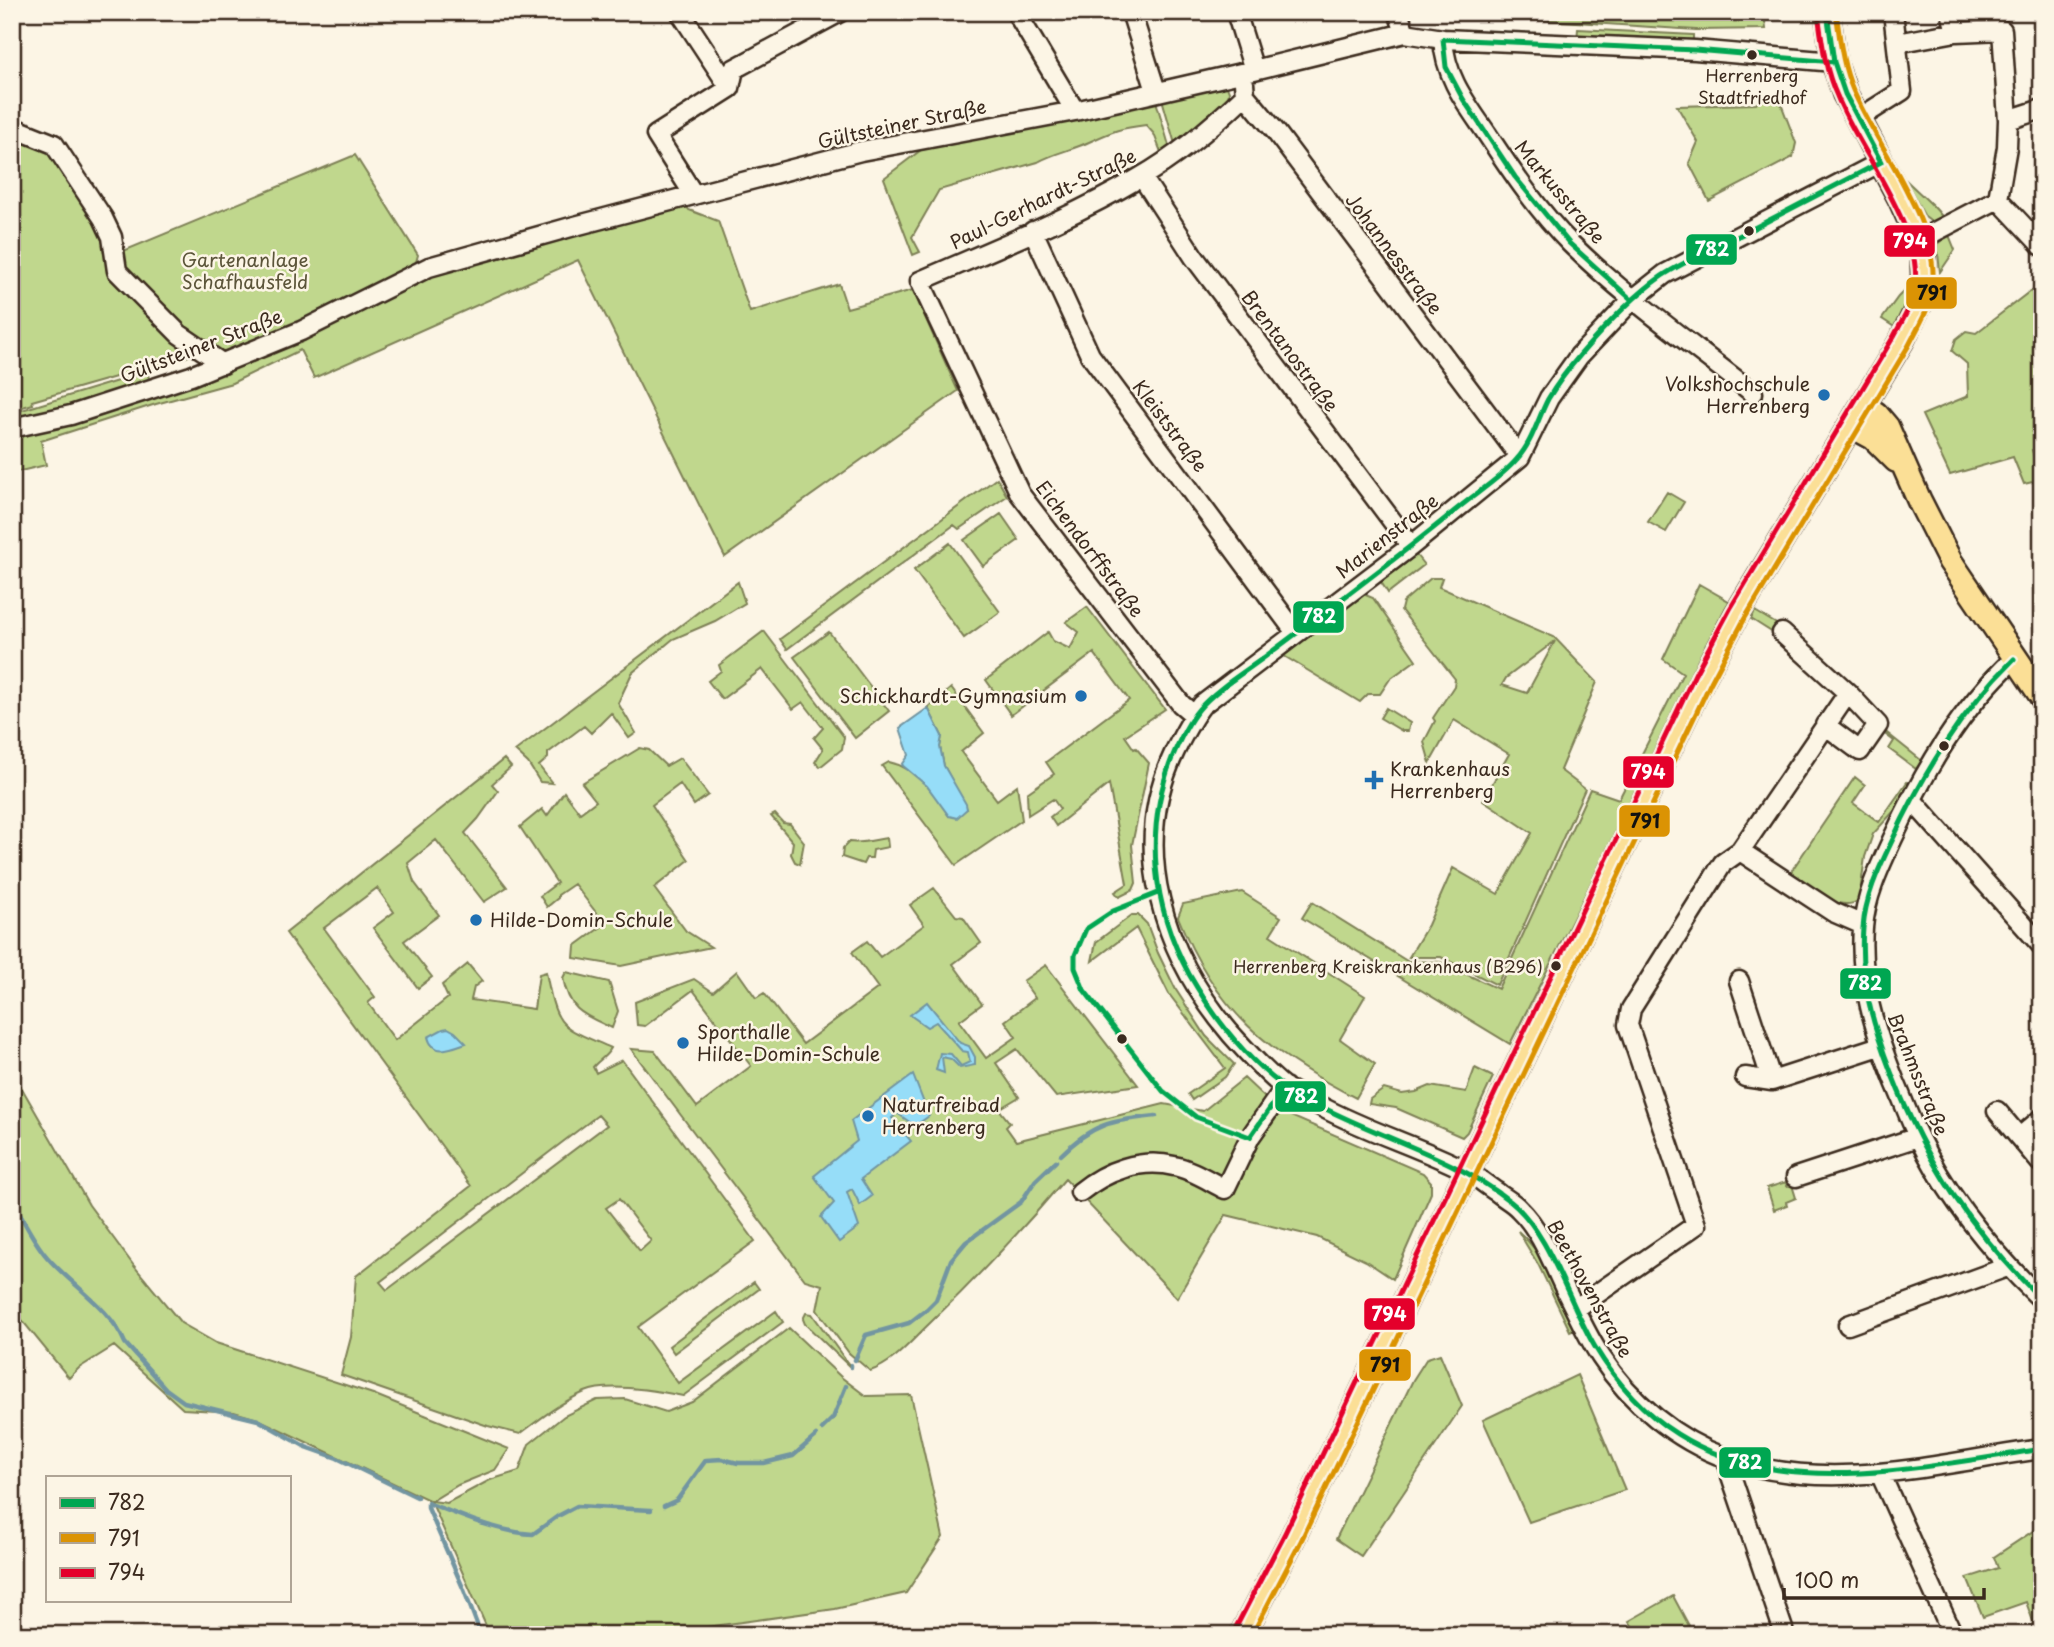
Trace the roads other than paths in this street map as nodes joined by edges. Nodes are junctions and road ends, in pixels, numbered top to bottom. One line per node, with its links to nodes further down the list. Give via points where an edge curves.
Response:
1 (680, 12): 16 (street)
2 (840, 12): 16 (street, via 734,69)
3 (1016, 12): 20 (street)
4 (1131, 12): 17 (street)
5 (1236, 12): 15 (street)
6 (1398, 12): 11 (street)
7 (1827, 12): 14 (main road)
8 (1893, 12): 13 (street)
9 (1951, 12): 10 (street)
10 (1956, 32): 13 (street); 22 (street, via 2002,30)
11 (1405, 33): 12 (street, Gültsteiner Straße); 15 (street, Gültsteiner Straße)
12 (1443, 38): 14 (street, Gültsteiner Straße); 32 (street, Markusstraße, via 1446,67 1515,177 1569,243)
13 (1897, 43): 21 (street, via 1902,91)
14 (1834, 62): 21 (main road)
15 (1248, 72): 17 (street, Gültsteiner Straße); 18 (street)
16 (730, 88): 26 (street, via 656,135)
17 (1156, 91): 20 (street, Gültsteiner Straße)
18 (1245, 95): 25 (street, Paul-Gerhardt-Straße); 38 (street, Johannesstraße)
19 (2042, 109): 22 (street)
20 (1075, 111): 26 (street, Gültsteiner Straße, via 861,151)
21 (1858, 119): 24 (main road)
22 (2008, 120): 27 (street)
23 (12, 130): 33 (street, via 54,144 103,218 112,237 117,271 179,334)
24 (1881, 162): 29 (main road); 32 (street, Marienstraße, via 1665,274)
25 (1142, 177): 28 (street, Paul-Gerhardt-Straße); 40 (street, Brentanostraße, via 1194,257)
26 (694, 195): 33 (street, Gültsteiner Straße, via 429,267)
27 (1998, 199): 29 (street); 30 (street)
28 (1033, 231): 31 (street, Paul-Gerhardt-Straße); 41 (street, Kleiststraße, via 1090,355)
29 (1919, 240): 35 (main road, via 1924,288 1919,305)
30 (2042, 246)
31 (919, 281): 46 (street, Eichendorffstraße, via 1020,494)
32 (1632, 300): 34 (street, Markusstraße); 38 (street, Marienstraße, via 1578,356 1549,398)
33 (223, 364): 37 (street, Gültsteiner Straße, via 71,415)
34 (1753, 393)
35 (1864, 406): 36 (main road); 39 (main road, via 1887,427)
36 (1852, 426): 39 (main road, via 1874,438); 62 (main road, via 1732,623)
37 (12, 428)
38 (1520, 457): 40 (street, Marienstraße)
39 (1910, 479): 43 (main road, via 1950,561)
40 (1411, 546): 41 (street, Marienstraße)
41 (1296, 633): 46 (street, Marienstraße, via 1218,691)
42 (1782, 633): 44 (street)
43 (2014, 659): 45 (main road); 48 (street, Brahmsstraße, via 1972,703)
44 (1848, 693): 47 (street); 47 (street, via 1878,725 1860,751)
45 (2042, 697)
46 (1194, 715): 56 (street, Marienstraße, via 1167,767 1154,813 1153,864 1158,893 1169,931 1197,989 1250,1055)
47 (1825, 725): 49 (street)
48 (1911, 799): 50 (street, Brahmsstraße, via 1875,879); 51 (street)
49 (1740, 851): 50 (street, via 1833,912); 67 (street, via 1723,863 1631,1009 1628,1025 1696,1225)
50 (1863, 925): 53 (street, Brahmsstraße, via 1865,984)
51 (2042, 946)
52 (1738, 981): 55 (street)
53 (1880, 1046): 55 (street); 59 (street, Brahmsstraße)
54 (1745, 1077): 55 (street)
55 (1772, 1081)
56 (1285, 1087): 62 (street, Marienstraße, via 1349,1121); 64 (street, via 1250,1137 1225,1189 1175,1166 1147,1164 1109,1173)
57 (1997, 1111): 60 (street)
58 (2042, 1118): 60 (street)
59 (1918, 1137): 63 (street); 65 (street, Brahmsstraße, via 1948,1189)
60 (2020, 1138): 61 (street)
61 (2040, 1162)
62 (1466, 1170): 67 (street, Beethovenstraße, via 1519,1209 1539,1237); 73 (main road)
63 (1796, 1177)
64 (1080, 1192)
65 (2007, 1266): 66 (street, Brahmsstraße); 68 (street)
66 (2042, 1300)
67 (1575, 1309): 70 (street, Beethovenstraße, via 1601,1357 1634,1396 1675,1434)
68 (1847, 1325)
69 (2042, 1449): 71 (street, Beethovenstraße)
70 (1725, 1458): 71 (street, Beethovenstraße, via 1775,1472); 72 (street)
71 (1880, 1473): 74 (street)
72 (1783, 1629)
73 (1242, 1635)
74 (1953, 1635)

